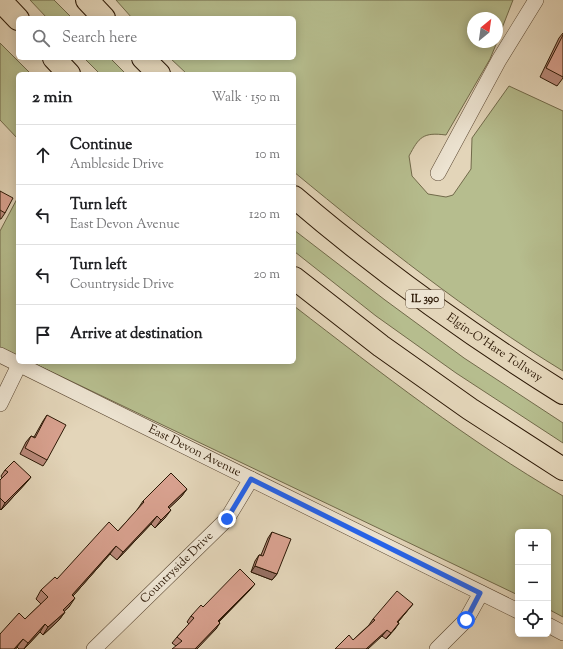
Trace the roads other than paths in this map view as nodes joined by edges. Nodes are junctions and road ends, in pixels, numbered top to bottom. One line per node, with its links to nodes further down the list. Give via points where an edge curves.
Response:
1 (0, 0): 5 (highway)
2 (87, 0): 4 (highway)
3 (536, 0): 10 (street, via 499,60)
4 (102, 16)
5 (16, 17)
6 (56, 60): 8 (highway)
7 (145, 60): 9 (highway)
8 (67, 72)
9 (157, 72)
10 (438, 173)
11 (296, 199): 16 (highway, Elgin-O'Hare Tollway / IL 390, via 389,273 460,325)
12 (296, 280): 18 (highway, via 381,346)
13 (0, 355): 14 (street, East Devon Avenue)
14 (16, 363)
15 (19, 364): 17 (street); 19 (street, East Devon Avenue)
16 (563, 393)
17 (0, 404)
18 (563, 469)
19 (251, 479): 20 (street, East Devon Avenue); 24 (street, Countryside Drive, via 227,519)
20 (480, 593): 21 (street, East Devon Avenue); 25 (street, via 466,620)
21 (515, 610)
22 (551, 627): 23 (street)
23 (563, 633)
24 (94, 649)
25 (437, 649)

